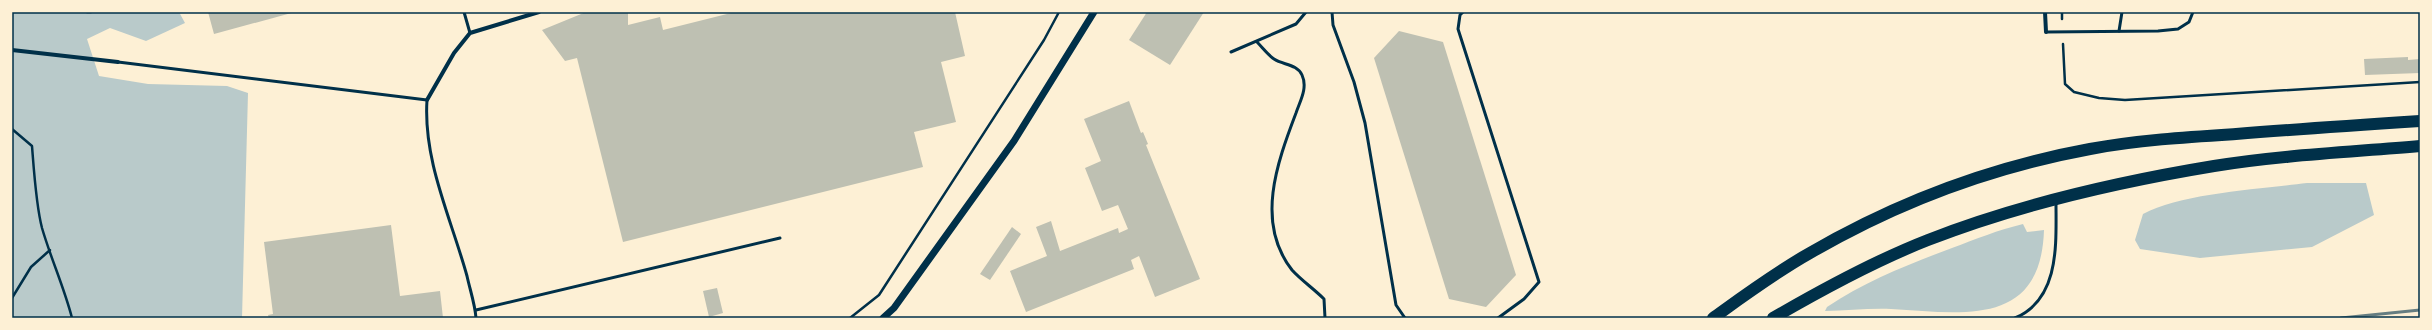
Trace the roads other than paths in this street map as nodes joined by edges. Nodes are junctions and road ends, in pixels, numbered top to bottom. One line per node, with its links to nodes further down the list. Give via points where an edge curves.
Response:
1 (464, 12): 12 (lane)
2 (538, 12): 12 (street)
3 (1094, 12): 22 (street, via 1014,141)
4 (1306, 12): 13 (lane, via 1296,24)
5 (1332, 12): 28 (lane, via 1333,25 1354,82 1365,123 1396,305)
6 (1463, 12): 29 (lane, via 1460,15 1458,29 1540,282 1524,299)
7 (2045, 12): 11 (street)
8 (2122, 12): 10 (lane)
9 (2193, 12): 10 (lane, via 2189,22 2178,29)
10 (2119, 31): 11 (lane)
11 (2046, 32)
12 (470, 33): 17 (street, via 454,53)
13 (1257, 42): 15 (lane); 27 (lane, via 1274,59 1295,67 1302,74 1305,88 1281,153 1274,181 1271,214 1278,247 1292,270 1324,299)
14 (12, 50): 16 (street)
15 (1231, 52)
16 (118, 62): 17 (lane)
17 (427, 100): 23 (lane, via 426,125 432,164)
18 (2420, 121): 30 (highway, via 2133,143 2051,157 1981,176 1919,199 1809,253 1758,285)
19 (2420, 146): 20 (highway, via 2215,166 2111,185)
20 (2056, 199): 31 (highway, via 1928,240 1871,265); 32 (lane, via 2055,254 2048,285 2041,300 2028,312)
21 (780, 238): 23 (lane)
22 (894, 308): 25 (street); 26 (street)
23 (476, 310): 24 (lane)
24 (476, 318)
25 (883, 318)
26 (890, 318)
27 (1325, 318)
28 (1405, 318)
29 (1498, 318)
30 (1713, 318)
31 (1773, 318)
32 (2015, 318)

